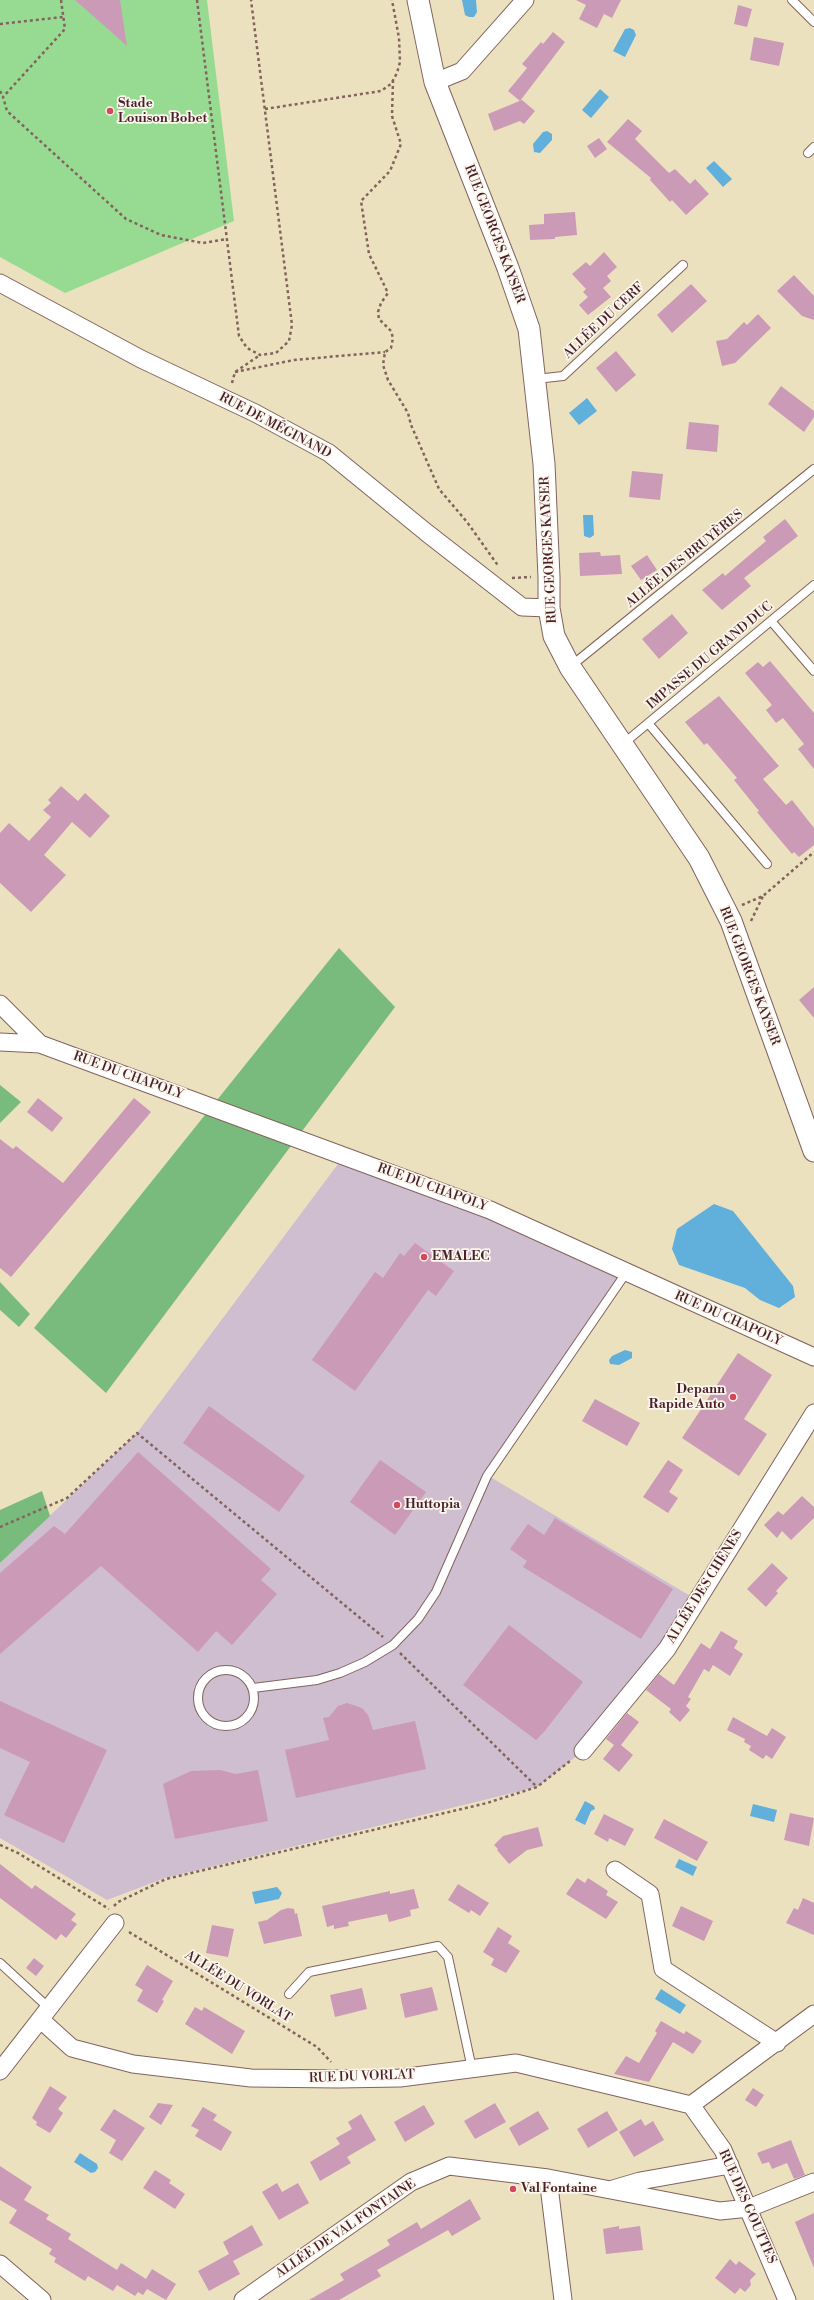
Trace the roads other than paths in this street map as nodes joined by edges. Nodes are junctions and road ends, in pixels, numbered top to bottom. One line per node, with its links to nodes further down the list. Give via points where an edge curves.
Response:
1 (418, 0): 5 (street, RUE GEORGES KAYSER)
2 (525, 0): 5 (street, via 462,71)
3 (792, 0): 4 (lane)
4 (814, 22)
5 (435, 82): 8 (street, RUE GEORGES KAYSER, via 508,268 529,329)
6 (683, 265): 8 (lane, ALLÉE DU CERF, via 562,376)
7 (0, 283): 11 (street, RUE DE MÉGINAND, via 141,359 329,453 427,534 522,607)
8 (535, 379): 11 (street, RUE GEORGES KAYSER, via 544,464 550,577)
9 (814, 469): 13 (lane, ALLÉE DES BRUYÈRES)
10 (814, 585): 12 (lane, IMPASSE DU GRAND DUC)
11 (549, 608): 13 (street, RUE GEORGES KAYSER, via 554,636)
12 (771, 621): 14 (lane); 15 (lane, IMPASSE DU GRAND DUC)
13 (570, 667): 16 (street, RUE GEORGES KAYSER)
14 (814, 671)
15 (648, 723): 16 (lane, IMPASSE DU GRAND DUC); 17 (lane)
16 (622, 745): 21 (street, RUE GEORGES KAYSER, via 699,858 731,921)
17 (767, 864)
18 (0, 1004): 20 (street, RUE DU CHAPOLY)
19 (0, 1042): 20 (street, RUE DU CHAPOLY)
20 (40, 1044): 22 (street, RUE DU CHAPOLY, via 490,1210)
21 (814, 1150)
22 (626, 1273): 23 (street, RUE DU CHAPOLY); 25 (lane, via 487,1476 436,1592 418,1619 393,1645 340,1673 316,1680)
23 (814, 1357)
24 (814, 1413): 26 (street, ALLÉE DES CHÊNES, via 667,1649)
25 (253, 1688): 25 (lane, via 242,1674 229,1670 216,1671 205,1679 199,1691 200,1709 205,1718 213,1724 227,1726 242,1723 254,1707)
26 (583, 1751)
27 (615, 1870): 33 (street, via 650,1894 663,1969)
28 (113, 1916): 31 (street)
29 (0, 1964): 31 (lane)
30 (289, 1994): 34 (lane, via 309,1972 438,1946 448,1957)
31 (46, 2014): 34 (street, RUE DU VORLAT, via 72,2048 133,2064 251,2078 400,2078); 35 (street)
32 (811, 2017): 33 (street)
33 (777, 2043): 36 (street)
34 (472, 2069): 36 (street, RUE DU VORLAT, via 516,2063)
35 (0, 2071)
36 (691, 2105): 37 (street, RUE DES GOUTTES, via 723,2150)
37 (730, 2165): 40 (street, ALLÉE DE VAL FONTAINE, via 640,2181); 41 (street, RUE DES GOUTTES)
38 (548, 2178): 40 (street, ALLÉE DE VAL FONTAINE); 44 (street, ALLÉE DE VAL FONTAINE, via 449,2166 411,2182); 45 (street)
39 (814, 2182): 41 (street, ALLÉE DE VAL FONTAINE)
40 (612, 2190): 41 (street, ALLÉE DE VAL FONTAINE, via 720,2211)
41 (749, 2208): 46 (street, RUE DES GOUTTES)
42 (0, 2264): 43 (street)
43 (41, 2299)
44 (243, 2300)
45 (563, 2300)
46 (787, 2300)

